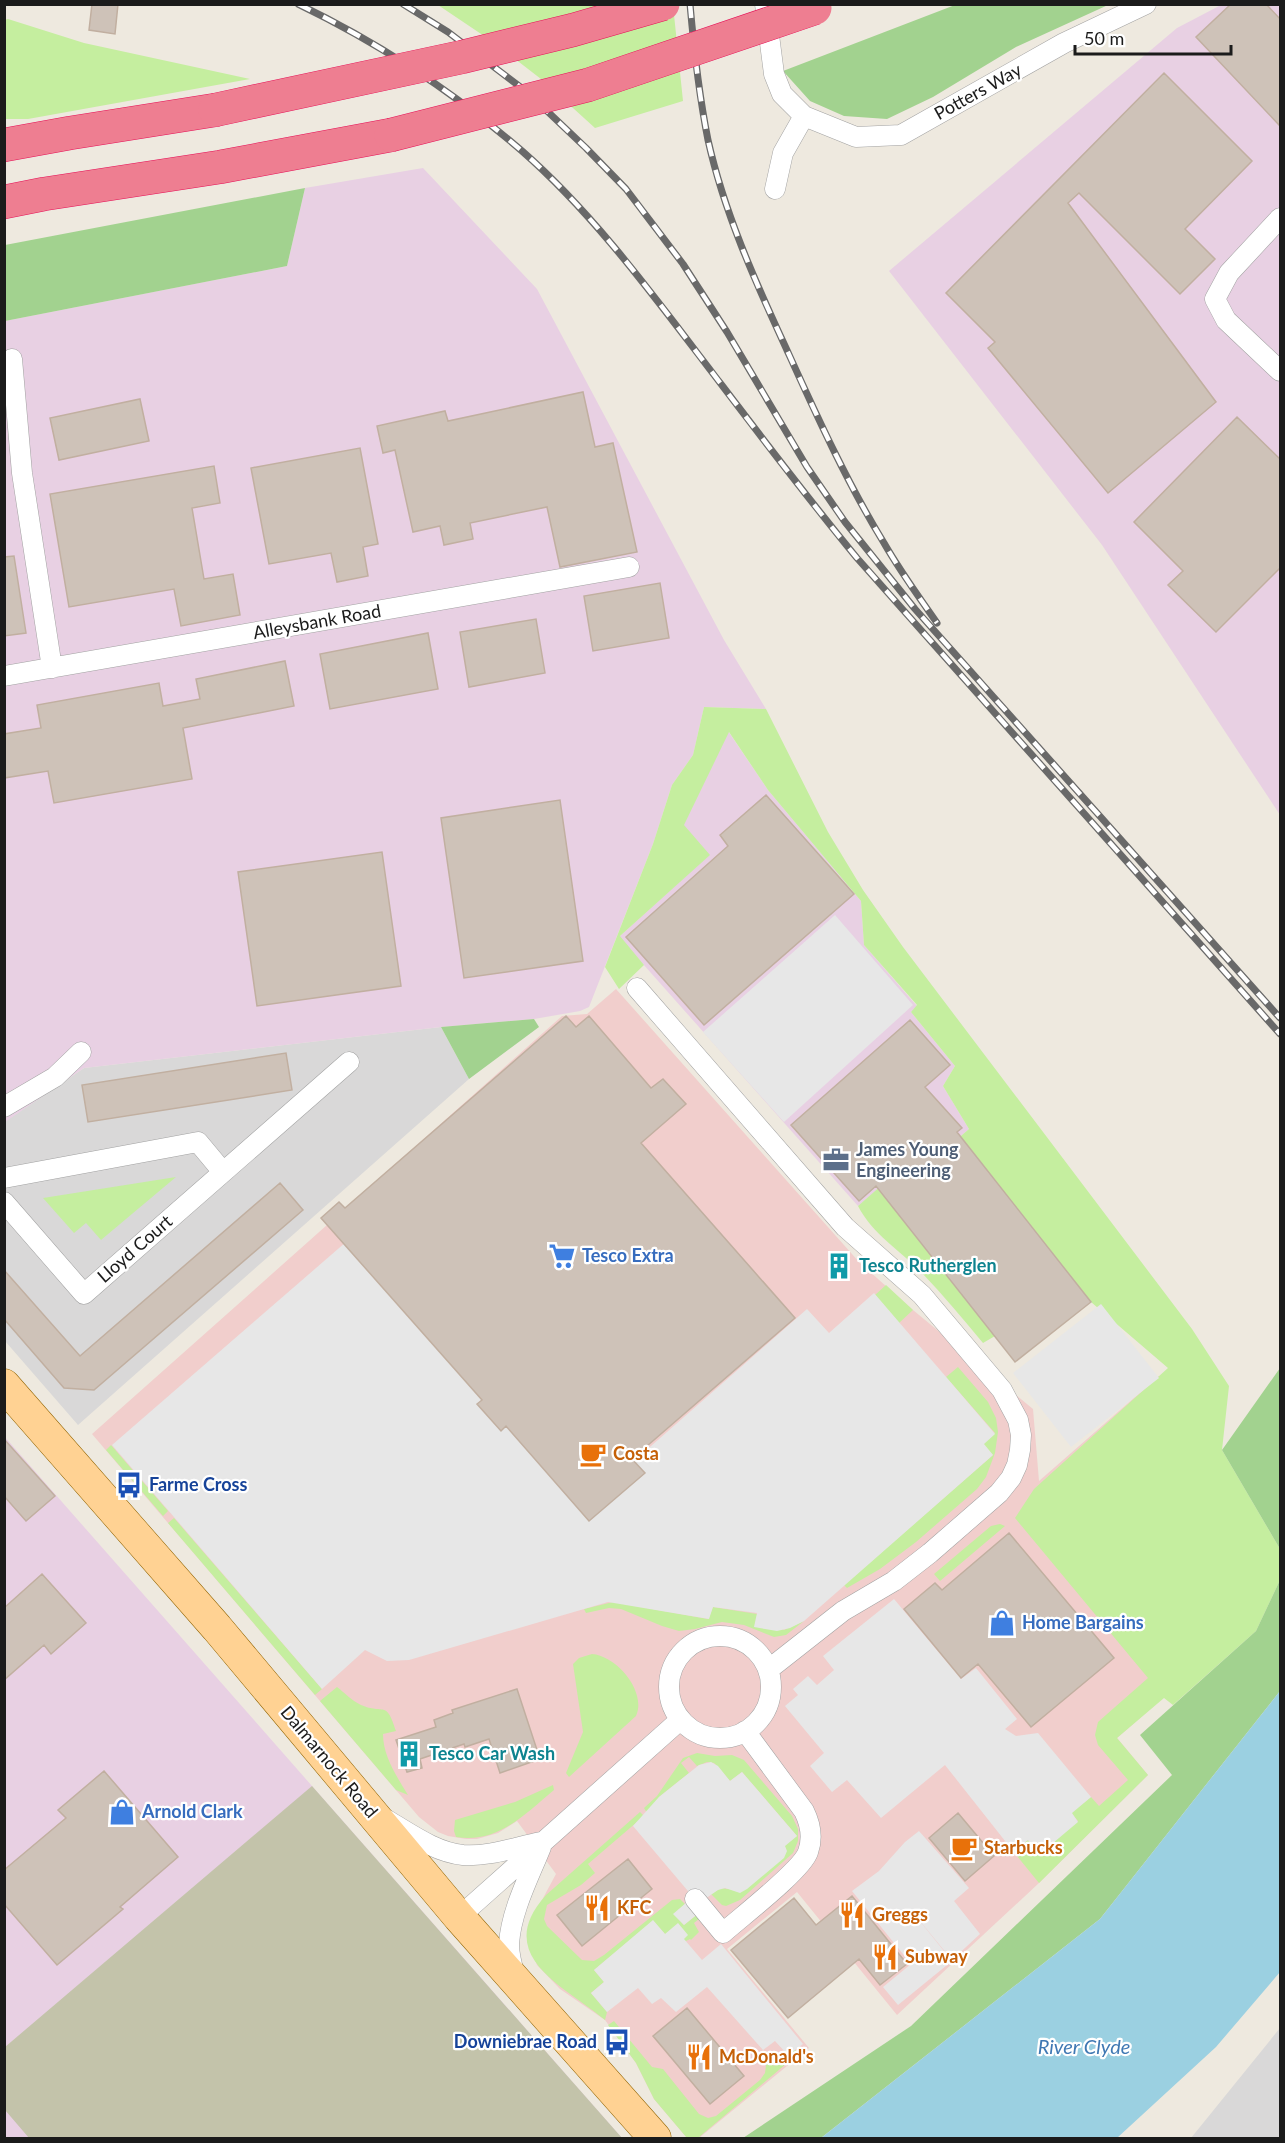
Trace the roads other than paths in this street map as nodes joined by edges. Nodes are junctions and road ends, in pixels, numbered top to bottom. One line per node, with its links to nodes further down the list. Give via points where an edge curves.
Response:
1 (663, 4): 6 (highway, bridge, via 462,57 215,110)
2 (765, 4): 5 (street, via 774,74 782,94)
3 (1146, 4): 5 (street, Potters Way, via 1065,43 900,135 856,137)
4 (820, 6): 8 (highway, bridge, via 588,85 391,135)
5 (804, 116): 7 (street, via 783,153)
6 (4, 146)
7 (775, 189)
8 (4, 202)
9 (1281, 218): 11 (street, via 1229,273 1215,299 1226,320)
10 (12, 359): 13 (street, via 22,473)
11 (1281, 371)
12 (629, 567): 13 (street, Alleysbank Road)
13 (52, 668): 14 (street, Alleysbank Road)
14 (4, 676)
15 (637, 988): 23 (street, via 844,1227 922,1295 1002,1390 1019,1427 1017,1465 1001,1491 894,1581 843,1611)
16 (81, 1052): 18 (street, via 55,1077)
17 (349, 1062): 19 (street, Lloyd Court)
18 (4, 1107)
19 (223, 1172): 20 (street, via 198,1142); 21 (street, Lloyd Court, via 84,1294)
20 (4, 1178)
21 (4, 1202)
22 (4, 1385): 26 (main road, Dalmarnock Road, via 217,1628)
23 (768, 1670): 24 (street, via 762,1657 740,1639 712,1635 698,1640 676,1658 669,1679 670,1701); 25 (street, via 768,1705 759,1720)
24 (680, 1720): 25 (street, via 710,1737 728,1737); 27 (street)
25 (745, 1731): 28 (street, via 804,1811 810,1826 809,1851 800,1866 723,1933)
26 (369, 1810): 27 (street, via 433,1846 463,1855); 29 (main road, Dalmarnock Road)
27 (543, 1842): 29 (street); 30 (street, via 510,1933)
28 (695, 1899)
29 (459, 1917): 30 (main road, Dalmarnock Road)
30 (515, 1979): 31 (main road, Dalmarnock Road)
31 (655, 2139)

